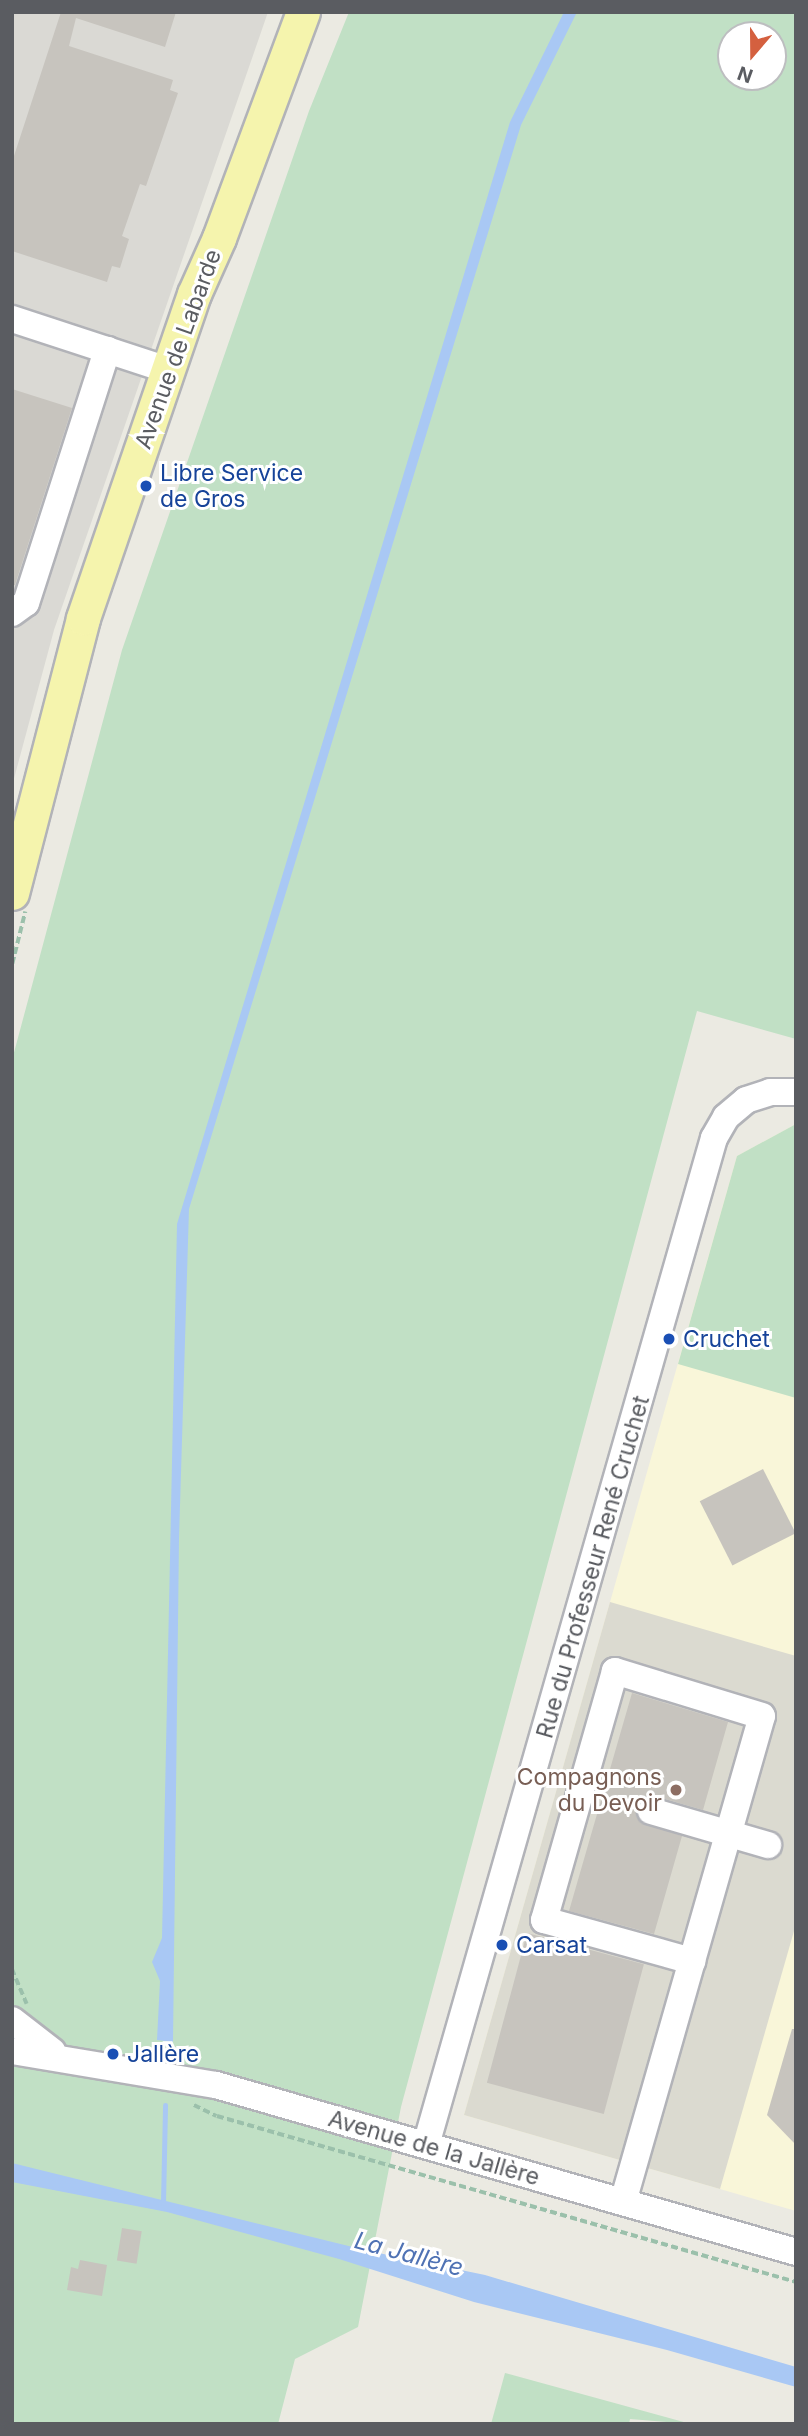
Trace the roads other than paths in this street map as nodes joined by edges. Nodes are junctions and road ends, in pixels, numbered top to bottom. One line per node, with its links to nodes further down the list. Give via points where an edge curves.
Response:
1 (303, 12): 4 (main road, Avenue de Labarde)
2 (12, 319): 3 (street)
3 (107, 350): 4 (street); 5 (street, via 26,603)
4 (168, 370): 6 (main road, Avenue de Labarde, via 83,618)
5 (12, 613)
6 (12, 893)
7 (796, 1092): 14 (street, Rue du Professeur René Cruchet, via 770,1092 746,1100 719,1127 710,1151)
8 (651, 1811): 9 (street)
9 (729, 1833): 10 (street); 11 (street); 11 (street, via 762,1716 615,1671 544,1920)
10 (768, 1844)
11 (692, 1961): 15 (street)
12 (12, 2020): 13 (street, Avenue de la Jallère)
13 (23, 2046): 14 (street, Avenue de la Jallère, via 69,2059 216,2085)
14 (426, 2145): 15 (street, Avenue de la Jallère)
15 (623, 2202): 16 (street, Avenue de la Jallère)
16 (796, 2252)

